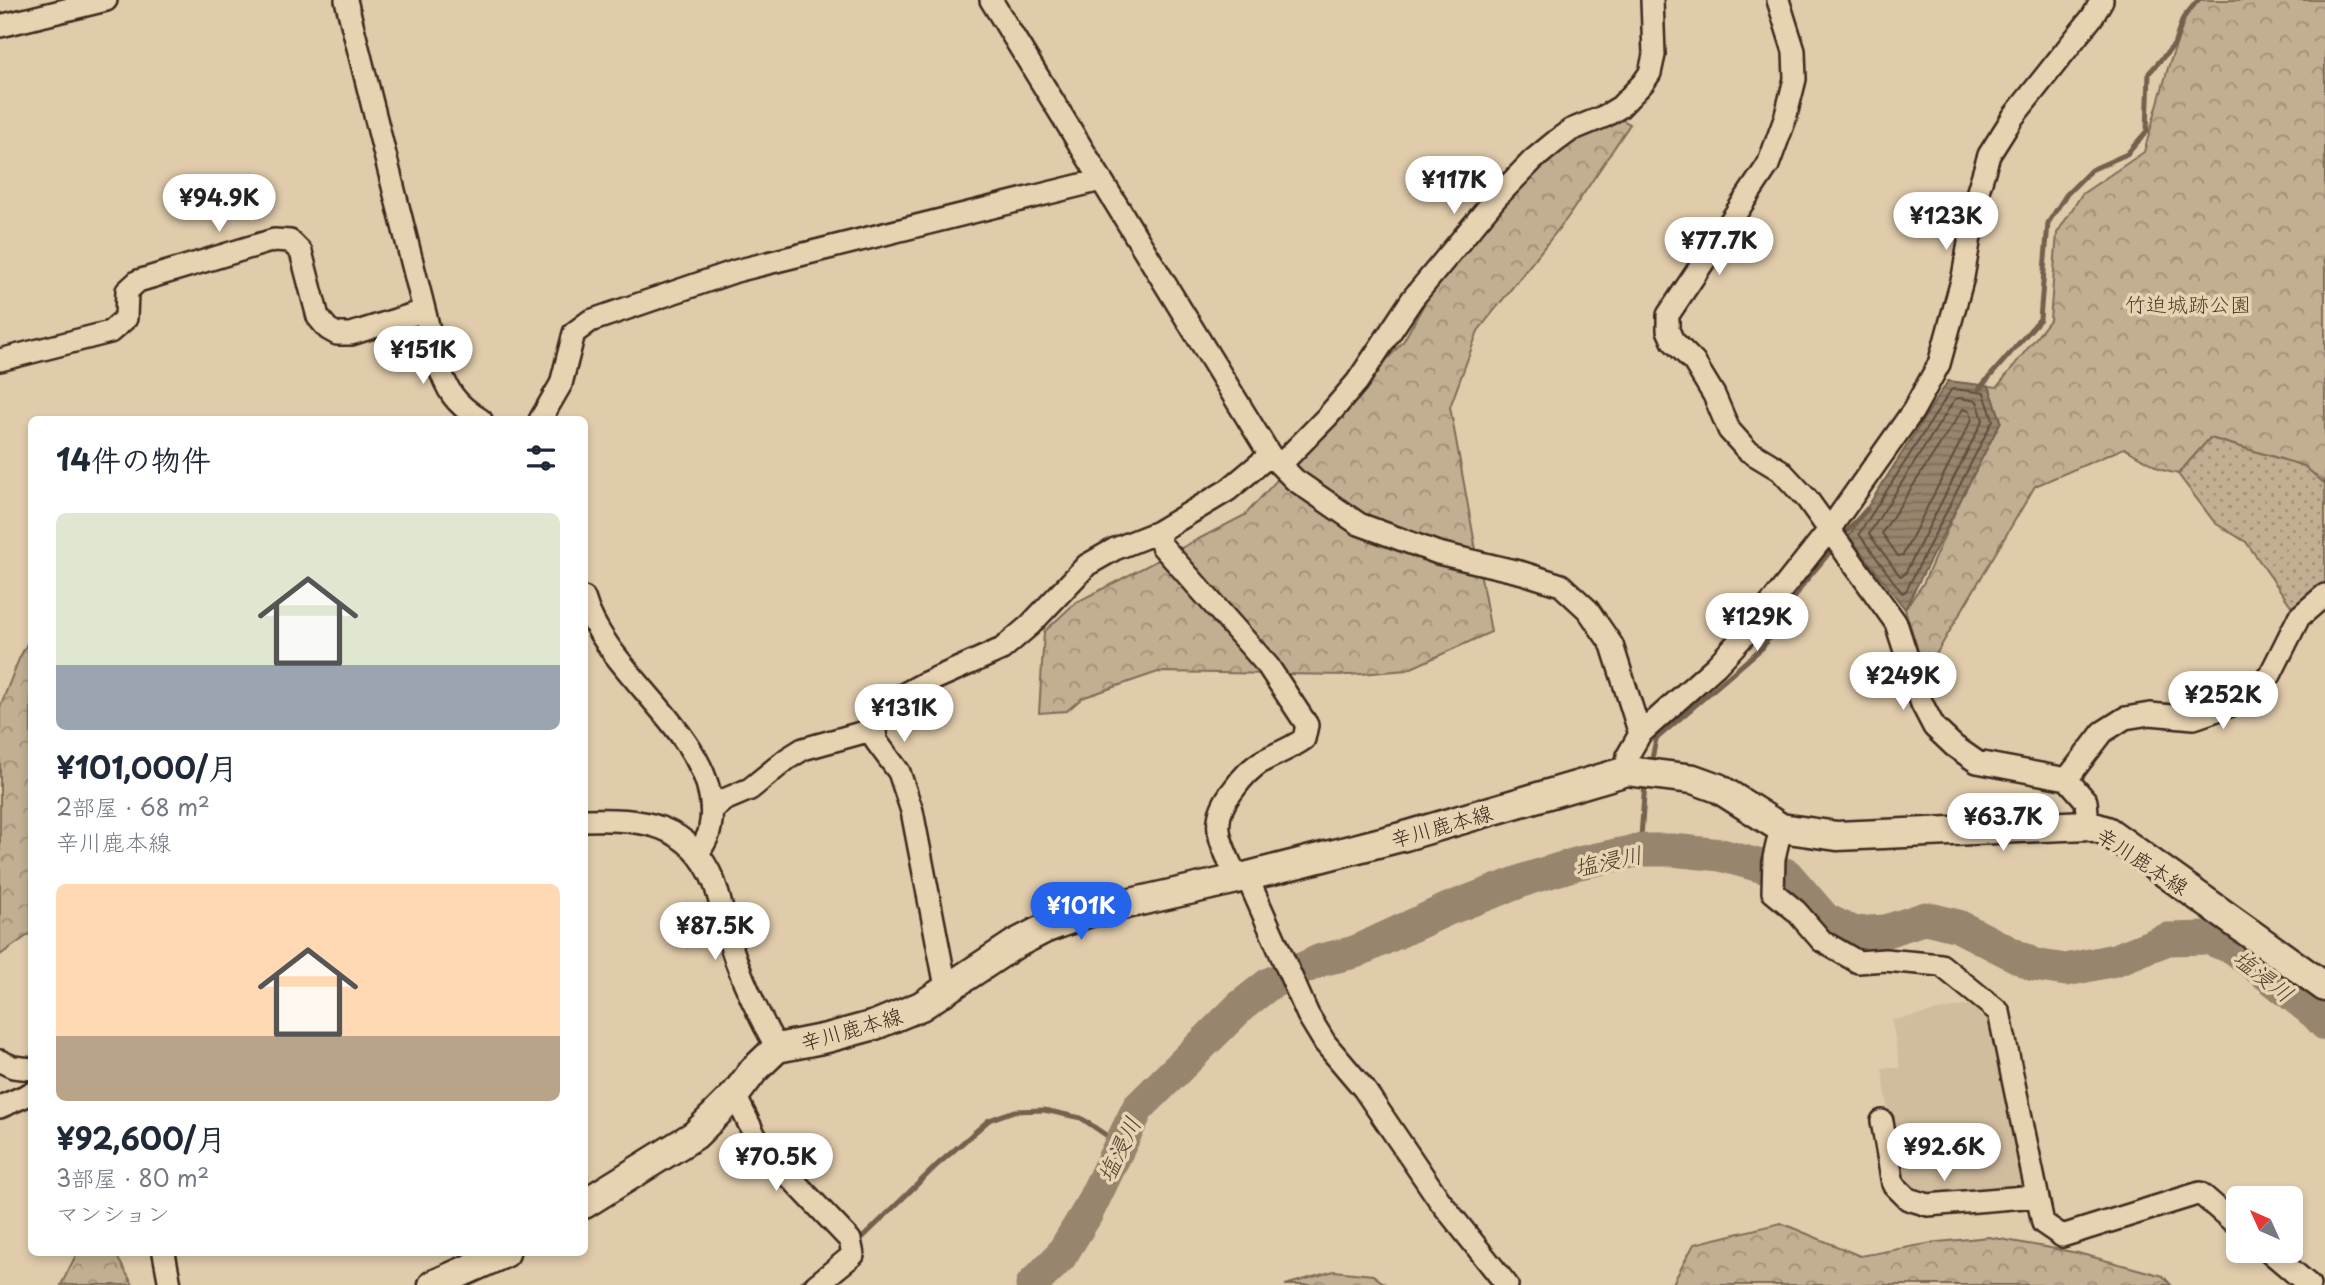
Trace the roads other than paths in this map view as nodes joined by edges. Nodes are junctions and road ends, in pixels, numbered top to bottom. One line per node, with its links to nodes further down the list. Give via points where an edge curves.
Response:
1 (106, 0): 7 (street)
2 (346, 0): 9 (street)
3 (991, 0): 8 (street)
4 (1652, 0): 13 (street, via 1654,54 1643,83 1620,107 1571,130 1533,160 1413,298 1357,382 1327,417)
5 (1778, 0): 14 (street, via 1794,51 1795,79 1785,119 1768,165 1668,315 1668,330 1694,362 1729,430 1747,450 1780,470)
6 (2102, 0): 14 (street, via 1989,155 1939,364 1906,421)
7 (0, 26)
8 (1101, 180): 12 (street, via 736,271 590,321 574,333 561,384); 13 (street)
9 (424, 311): 10 (street, via 351,334 337,334 317,317 301,252 290,241 274,240 138,281 127,291 126,318 110,332); 11 (street, via 445,385 459,405)
10 (0, 360)
11 (475, 416)
12 (542, 416)
13 (1275, 460): 15 (street); 19 (street, via 1318,498 1359,524 1438,553 1561,585 1588,610 1612,645)
14 (1829, 530): 19 (street, via 1716,666); 21 (street, via 1896,623 1934,727 1977,762)
15 (1158, 532): 18 (street, via 1087,565 1002,649 886,704); 27 (street, via 1162,546 1268,666 1307,725 1304,739 1260,762 1223,803 1218,819 1221,839)
16 (2325, 595): 21 (street, via 2299,617 2270,675 2251,694 2194,718 2150,713 2125,718 2103,732)
17 (588, 607): 22 (street, via 600,635 690,748 706,777)
18 (875, 729): 22 (street, via 803,749 750,789); 29 (street, via 876,741 899,772 912,811)
19 (1640, 734): 20 (street, via 1628,755)
20 (1641, 772): 25 (main road, 辛川鹿本線, via 1693,779 1718,788); 27 (main road, 辛川鹿本線)
21 (2067, 779): 24 (street, via 2086,801)
22 (713, 809): 26 (street, via 710,832)
23 (588, 820): 26 (street, via 641,822 672,833)
24 (2088, 825): 25 (main road, 辛川鹿本線, via 1837,836); 28 (main road, 辛川鹿本線, via 2107,831)
25 (1782, 828): 37 (street, via 1774,858 1773,892 1822,941 1858,962 1941,965 1999,1012)
26 (699, 852): 30 (street, via 715,883 754,1009)
27 (1242, 878): 29 (main road, 辛川鹿本線, via 1087,914 1044,929); 46 (street, via 1325,1043 1364,1089 1446,1210)
28 (2325, 987)
29 (946, 988): 30 (main road, 辛川鹿本線, via 921,1006 875,1025)
30 (777, 1048): 34 (main road, 辛川鹿本線)
31 (0, 1061): 32 (street)
32 (28, 1069)
33 (28, 1095): 35 (street)
34 (735, 1095): 38 (main road, 辛川鹿本線, via 685,1142); 45 (street, via 769,1155 850,1240 853,1255)
35 (0, 1107)
36 (1882, 1121): 37 (street, via 1893,1185 1908,1199 1928,1205)
37 (2037, 1196): 39 (street, via 2043,1223 2062,1236 2200,1194)
38 (588, 1202)
39 (2226, 1216)
40 (165, 1256): 43 (street)
41 (498, 1256): 44 (main road)
42 (2284, 1264): 47 (street)
43 (170, 1285)
44 (433, 1285)
45 (816, 1285)
46 (1507, 1285)
47 (2309, 1285)

